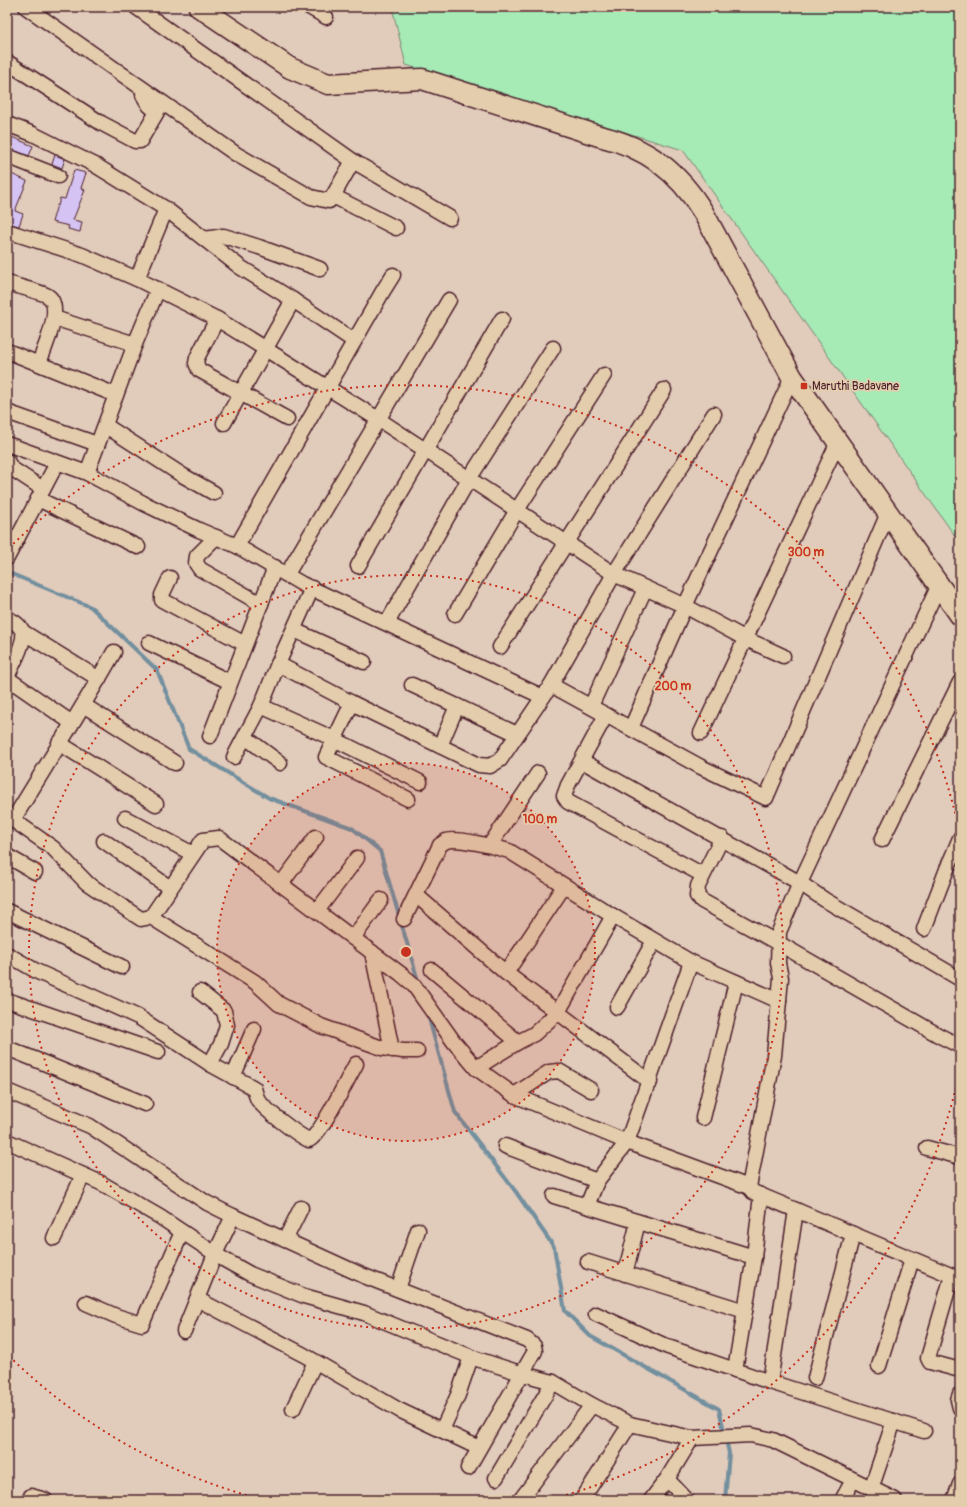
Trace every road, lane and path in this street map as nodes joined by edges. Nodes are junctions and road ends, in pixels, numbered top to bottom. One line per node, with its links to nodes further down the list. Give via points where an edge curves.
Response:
1 (26, 7): 7 (street)
2 (136, 7): 10 (street)
3 (199, 7): 35 (street, via 290,68 328,84 422,79 617,141 655,160 677,178 695,200)
4 (309, 7): 5 (street)
5 (326, 17)
6 (8, 65): 7 (street, via 101,123 135,141 140,141 157,112 145,99)
7 (142, 88): 12 (street, via 236,154 311,197 329,201)
8 (7, 124): 13 (street, via 95,165)
9 (7, 156): 11 (street)
10 (353, 161): 12 (street); 14 (street)
11 (58, 176)
12 (333, 196): 15 (street)
13 (166, 209): 17 (street); 20 (street)
14 (450, 218)
15 (396, 228)
16 (7, 231): 20 (street, via 82,255)
17 (204, 239): 18 (street, via 224,236); 23 (street, via 240,267)
18 (320, 269)
19 (393, 275): 28 (street)
20 (137, 279): 22 (street)
21 (7, 283): 25 (street, via 49,296 54,304)
22 (158, 290): 27 (street); 29 (street)
23 (292, 300): 28 (street); 30 (street)
24 (449, 300): 43 (street)
25 (54, 318): 29 (street); 33 (street)
26 (502, 318): 49 (street)
27 (217, 319): 30 (street); 38 (street, via 196,363 199,370)
28 (354, 341): 36 (street)
29 (136, 344): 39 (street)
30 (264, 348): 36 (street); 38 (street)
31 (553, 348): 53 (street)
32 (7, 351): 33 (street)
33 (39, 363): 39 (street)
34 (604, 375): 56 (street)
35 (792, 377): 46 (street); 71 (street)
36 (327, 388): 43 (street); 60 (street)
37 (664, 390): 59 (street)
38 (239, 393): 42 (street); 44 (street)
39 (116, 395): 45 (street)
40 (7, 412): 47 (street)
41 (714, 414): 65 (street)
42 (287, 419)
43 (378, 419): 49 (street); 64 (street)
44 (224, 423)
45 (106, 426): 47 (street); 54 (street)
46 (838, 442): 57 (street); 78 (street)
47 (97, 444): 52 (street)
48 (8, 449): 51 (street)
49 (425, 450): 53 (street); 63 (street)
50 (7, 461): 55 (street, via 11,468)
51 (57, 463): 52 (street); 55 (street)
52 (87, 473): 58 (street)
53 (469, 479): 56 (street); 75 (street)
54 (214, 493)
55 (40, 494): 61 (street); 62 (street)
56 (517, 510): 59 (street); 72 (street)
57 (888, 513): 67 (street); 100 (street, via 766,798 701,767)
58 (216, 537): 60 (street); 70 (street, via 197,556 196,563 200,569)
59 (566, 543): 65 (street); 81 (street)
60 (237, 546): 64 (street)
61 (138, 547)
62 (7, 558)
63 (358, 566)
64 (281, 570): 68 (street); 70 (street)
65 (614, 574): 69 (street); 91 (street)
66 (170, 578): 80 (street, via 162,600)
67 (939, 586): 73 (street); 129 (street)
68 (312, 588): 75 (street); 76 (street)
69 (645, 589): 71 (street); 96 (street)
70 (261, 604): 80 (street)
71 (685, 606): 78 (street); 100 (street)
72 (455, 614)
73 (960, 615)
74 (7, 618): 77 (street, via 17,624)
75 (387, 624): 92 (street)
76 (294, 630): 84 (street); 85 (street)
77 (23, 632): 86 (street, via 23,640); 87 (street)
78 (746, 639): 83 (street); 101 (street)
79 (149, 643): 88 (street)
80 (245, 644): 88 (street)
81 (500, 647)
82 (114, 652): 87 (street)
83 (783, 656)
84 (364, 662)
85 (278, 664): 93 (street); 94 (street)
86 (8, 674): 99 (street)
87 (100, 679): 97 (street)
88 (230, 682): 103 (street)
89 (960, 682): 121 (street)
90 (412, 685): 95 (street)
91 (551, 685): 92 (street); 96 (street)
92 (543, 697): 102 (street)
93 (352, 703): 105 (street); 107 (street)
94 (261, 706): 104 (street); 105 (street)
95 (457, 706): 102 (street); 107 (street)
96 (591, 706): 98 (street)
97 (83, 707): 99 (street); 110 (street)
98 (606, 715): 100 (street); 109 (street)
99 (72, 723): 106 (street)
100 (631, 728)
101 (701, 733)
102 (517, 734): 107 (street, via 500,760 490,766 479,765)
103 (210, 736)
104 (245, 737): 108 (street); 111 (street)
105 (334, 739): 113 (street); 114 (street, via 326,757)
106 (60, 743): 115 (street); 117 (street)
107 (440, 746)
108 (234, 757)
109 (582, 761): 119 (street); 128 (street, via 564,796 568,802)
110 (174, 763)
111 (280, 763)
112 (538, 773): 123 (street)
113 (420, 782)
114 (408, 799)
115 (156, 804)
116 (125, 818): 124 (street)
117 (10, 819): 138 (street, via 53,848 87,883 141,919)
118 (316, 837): 130 (street)
119 (722, 838): 128 (street); 129 (street)
120 (960, 838): 140 (street)
121 (882, 840)
122 (104, 841): 132 (street)
123 (490, 845): 131 (street, via 509,851); 133 (street, via 457,841 446,841 440,845)
124 (193, 854): 130 (street, via 203,840 219,838); 132 (street)
125 (7, 856): 127 (street)
126 (357, 858): 136 (street)
127 (35, 872)
128 (704, 875): 143 (street, via 698,886 697,896 702,901)
129 (800, 883): 143 (street, via 779,932); 150 (street)
130 (281, 884): 136 (street)
131 (564, 886): 137 (street); 149 (street)
132 (170, 888): 138 (street)
133 (416, 895): 139 (street); 149 (street)
134 (381, 900): 141 (street)
135 (7, 911): 147 (street)
136 (317, 911): 141 (street)
137 (613, 916): 142 (street); 156 (street)
138 (151, 917): 161 (street, via 254,982 279,1004 296,1014 358,1040)
139 (404, 919)
140 (924, 929)
141 (353, 938): 144 (street)
142 (654, 941): 146 (street); 155 (street)
143 (778, 943): 154 (street, via 781,978); 159 (street)
144 (372, 952): 161 (street); 166 (street, via 413,984)
145 (7, 954): 164 (street, via 38,972 138,1017)
146 (691, 962): 151 (street); 168 (street)
147 (122, 967)
148 (432, 970): 158 (street)
149 (506, 974): 156 (street)
150 (960, 978)
151 (736, 982): 154 (street); 173 (street)
152 (200, 992): 164 (street, via 224,1011 227,1025 221,1044)
153 (7, 1000): 163 (street)
154 (779, 1001): 181 (street, via 774,1056)
155 (617, 1007)
156 (558, 1012): 158 (street, via 534,1034); 168 (street)
157 (254, 1029): 167 (street)
158 (518, 1042): 166 (street)
159 (960, 1046)
160 (7, 1048): 172 (street)
161 (392, 1050): 162 (street)
162 (417, 1051)
163 (158, 1052)
164 (210, 1064): 167 (street)
165 (356, 1064): 167 (street, via 324,1122 309,1140 299,1135 263,1105 257,1099 254,1088)
166 (476, 1068): 171 (street)
167 (233, 1077)
168 (650, 1082): 175 (street)
169 (590, 1090): 171 (street, via 559,1071 549,1072)
170 (7, 1091): 187 (street, via 90,1126 207,1203)
171 (514, 1094): 175 (street)
172 (145, 1104)
173 (703, 1118)
174 (7, 1141): 179 (street)
175 (627, 1142): 180 (street); 181 (street)
176 (505, 1146): 180 (street)
177 (927, 1148): 178 (street)
178 (960, 1157)
179 (83, 1176): 190 (street, via 101,1183); 192 (street)
180 (597, 1181): 184 (street)
181 (749, 1187): 182 (street)
182 (761, 1195): 186 (street); 195 (street)
183 (554, 1196): 184 (street)
184 (586, 1206): 188 (street)
185 (301, 1208): 193 (street)
186 (796, 1210): 191 (street); 214 (street)
187 (233, 1216): 193 (street); 194 (street)
188 (638, 1222): 195 (street); 198 (street)
189 (418, 1230): 200 (street)
190 (182, 1232): 194 (street); 202 (street, via 142,1324)
191 (853, 1234): 196 (street); 212 (street)
192 (54, 1238)
193 (285, 1240): 200 (street)
194 (215, 1254): 201 (street); 206 (street, via 250,1274 304,1296 364,1313)
195 (754, 1257): 203 (street)
196 (912, 1259): 199 (street); 208 (street)
197 (588, 1262): 198 (street)
198 (625, 1274): 203 (street)
199 (956, 1277): 210 (street, via 928,1358 930,1362)
200 (398, 1289): 211 (street, via 527,1340 534,1346 535,1351)
201 (197, 1299): 205 (street); 207 (street)
202 (86, 1303)
203 (745, 1311): 209 (street)
204 (596, 1314): 209 (street, via 668,1347)
205 (184, 1331)
206 (472, 1357): 211 (street); 221 (street)
207 (315, 1362): 218 (street); 221 (street, via 399,1410)
208 (879, 1366)
209 (735, 1370): 214 (street)
210 (960, 1370)
211 (523, 1374): 213 (street); 224 (street)
212 (815, 1378)
213 (553, 1382): 216 (street); 226 (street)
214 (770, 1382): 219 (street)
215 (960, 1394): 217 (street)
216 (592, 1405): 220 (street); 232 (street)
217 (960, 1408)
218 (293, 1409)
219 (894, 1421): 222 (street); 230 (street)
220 (630, 1424): 223 (street); 234 (street)
221 (442, 1430): 224 (street)
222 (924, 1431)
223 (692, 1438): 227 (street); 228 (street, via 760,1436)
224 (480, 1448): 225 (street)
225 (468, 1468)
226 (496, 1478)
227 (667, 1479): 235 (street); 236 (street)
228 (853, 1480): 230 (street); 237 (street)
229 (960, 1484): 239 (street)
230 (871, 1489): 238 (street)
231 (31, 1496): 233 (street)
232 (521, 1499)
233 (45, 1500)
234 (582, 1500)
235 (651, 1500)
236 (687, 1500)
237 (842, 1500)
238 (895, 1500)
239 (954, 1500)

